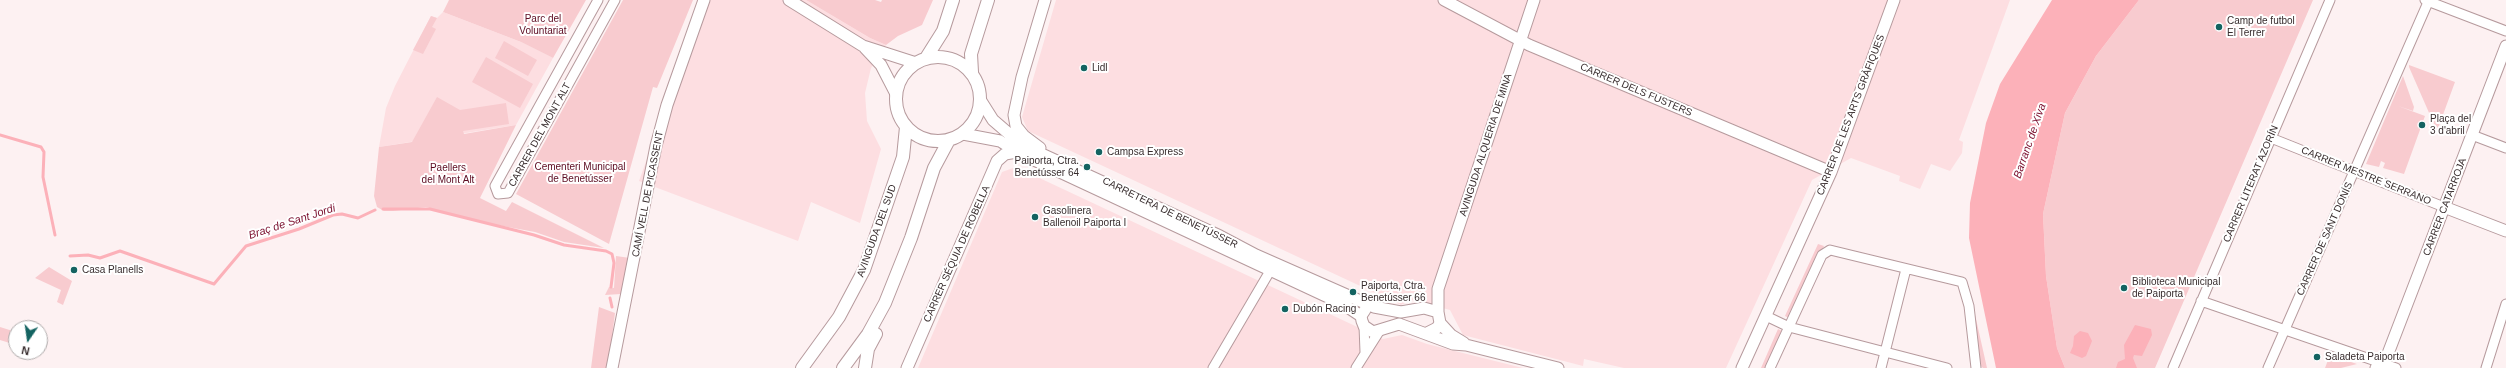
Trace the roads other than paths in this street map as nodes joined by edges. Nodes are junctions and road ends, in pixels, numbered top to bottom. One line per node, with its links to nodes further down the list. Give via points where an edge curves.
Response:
1 (598, 0): 12 (street, CARRER DEL MONT ALT, via 495,186 498,194 508,193)
2 (704, 0): 53 (street, CAMÍ VELL DE PICASSENT, via 667,105 656,146)
3 (789, 0): 15 (street)
4 (953, 0): 17 (main road, via 943,31)
5 (988, 0): 18 (main road, via 971,54)
6 (1045, 0): 28 (street, via 1014,115 1016,126 1024,136)
7 (1444, 0): 14 (street, CARRER DELS FUSTERS)
8 (1534, 0): 14 (street, AVINGUDA ALQUERIA DE MINA)
9 (1894, 0): 30 (street, CARRER DE LES ARTS GRÀFIQUES)
10 (2330, 0): 24 (street, CARRER LITERAT AZORÍN)
11 (2427, 0): 13 (street); 29 (street, CARRER DE SANT DONÍS)
12 (612, 1)
13 (2506, 30)
14 (1520, 41): 30 (street, CARRER DELS FUSTERS); 35 (street, AVINGUDA ALQUERIA DE MINA)
15 (863, 46): 17 (street); 19 (street, via 881,65)
16 (2506, 46): 23 (street, CARRER CATARROJA)
17 (921, 61): 18 (main road, via 951,58); 19 (main road, via 906,71 899,82)
18 (972, 72): 20 (main road, via 977,81)
19 (896, 94): 21 (main road, via 900,117)
20 (981, 101): 22 (main road, via 976,119); 28 (street, CARRETERA DE BENETÚSSER, via 1004,132 1022,145)
21 (906, 127): 25 (main road, via 925,140); 54 (main road, AVINGUDA DEL SUD, via 903,157 864,270 839,317)
22 (963, 134): 25 (main road); 27 (street, CARRETERA DE BENETÚSSER, via 995,139)
23 (2472, 135): 26 (street); 31 (street, CARRER CATARROJA)
24 (2271, 138): 29 (street, CARRER MESTRE SERRANO); 36 (street, CARRER LITERAT AZORÍN)
25 (948, 140): 37 (main road, via 934,168)
26 (2506, 148)
27 (1017, 152): 34 (street, CARRETERA DE BENETÚSSER); 57 (street, CARRER SÉQUIA DE ROBELLA, via 1005,154 990,177)
28 (1049, 156): 39 (street, CARRETERA DE BENETÚSSER, via 1256,255)
29 (2354, 171): 31 (street, CARRER MESTRE SERRANO); 46 (street, CARRER DE SANT DONÍS)
30 (1831, 172): 41 (street, CARRER DE LES ARTS GRÀFIQUES)
31 (2444, 207): 32 (street, CARRER MESTRE SERRANO); 52 (street, CARRER CATARROJA)
32 (2506, 231)
33 (1906, 269): 44 (street, via 1826,251); 50 (street); 65 (street, via 1958,281 1963,285 1969,306)
34 (1270, 271): 43 (street, CARRETERA DE BENETÚSSER, via 1343,304); 58 (street)
35 (1438, 289): 40 (street, AVINGUDA ALQUERIA DE MINA); 42 (street, AVINGUDA ALQUERIA DE MINA)
36 (2201, 301): 46 (street); 66 (street, CARRER LITERAT AZORÍN)
37 (885, 303): 55 (main road, via 868,334); 56 (main road, via 882,323 868,349)
38 (2506, 304): 69 (street)
39 (1374, 307): 40 (street, CARRETERA DE BENETÚSSER, via 1401,312); 43 (street, via 1367,308)
40 (1424, 308): 42 (street, CARRETERA DE BENETÚSSER)
41 (1766, 316): 44 (street); 61 (street, CARRER DE LES ARTS GRÀFIQUES)
42 (1439, 317): 47 (street, via 1433,332); 48 (street, CARRETERA DE BENETÚSSER, via 1451,335)
43 (1363, 321): 45 (street, CARRETERA DE BENETÚSSER, via 1373,332); 49 (street)
44 (1790, 327): 50 (street); 62 (street)
45 (1380, 330): 47 (street, CARRETERA DE BENETÚSSER, via 1399,324); 49 (street, via 1371,347)
46 (2285, 330): 52 (street); 67 (street, CARRER DE SANT DONÍS)
47 (1427, 333): 48 (street, CARRETERA DE BENETÚSSER, via 1437,339)
48 (1466, 345): 51 (street, CARRETERA DE BENETÚSSER)
49 (1365, 352): 59 (street)
50 (1885, 352): 63 (street); 64 (street)
51 (1541, 366): 60 (street, CARRETERA DE BENETÚSSER)
52 (2381, 367): 68 (street)
53 (612, 368)
54 (802, 368)
55 (843, 368)
56 (865, 368)
57 (907, 368)
58 (1213, 368)
59 (1356, 368)
60 (1558, 368)
61 (1742, 368)
62 (1770, 368)
63 (1881, 368)
64 (1947, 368)
65 (1976, 368)
66 (2172, 368)
67 (2268, 368)
68 (2396, 368)
69 (2486, 368)

